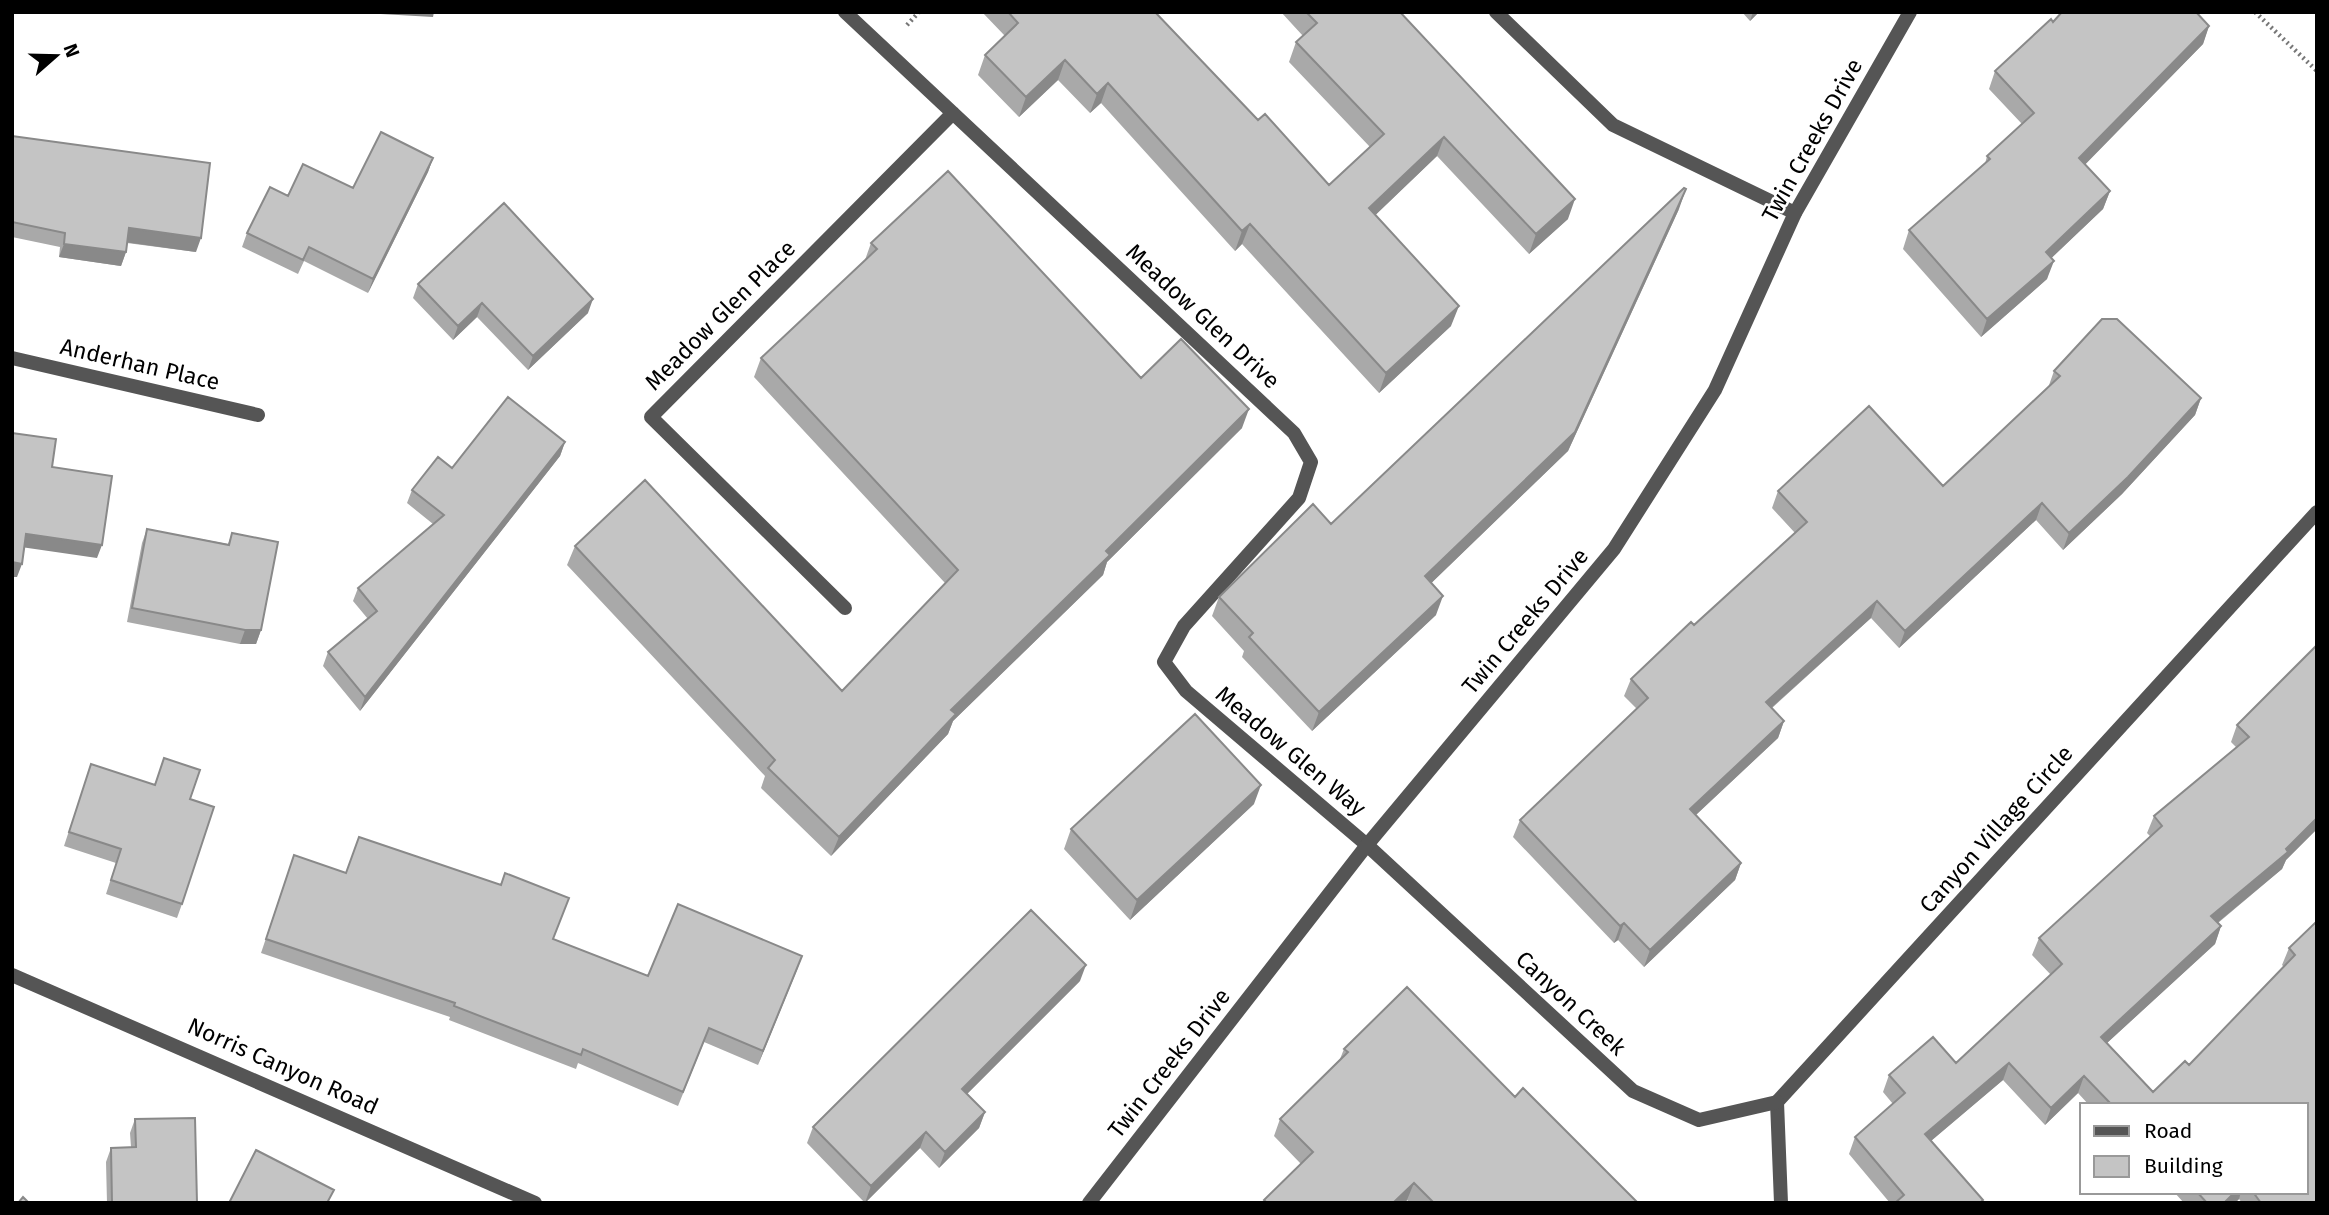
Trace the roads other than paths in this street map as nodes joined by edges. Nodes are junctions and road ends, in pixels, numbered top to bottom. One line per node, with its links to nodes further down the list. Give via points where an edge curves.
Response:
1 (845, 12): 4 (street, Meadow Glen Drive)
2 (1496, 12): 5 (street, via 1613,125)
3 (1910, 12): 5 (street, Twin Creeks Drive)
4 (953, 113): 9 (street, Meadow Glen Place, via 651,417); 10 (street, Meadow Glen Drive, via 1294,433 1311,462 1299,498 1184,626 1164,662)
5 (1795, 213): 11 (street, Twin Creeks Drive, via 1715,390 1614,549)
6 (12, 358): 7 (street, Anderhan Place)
7 (258, 415)
8 (2317, 512): 13 (street, Canyon Village Circle)
9 (845, 608)
10 (1186, 691): 11 (street, Meadow Glen Way)
11 (1367, 845): 13 (street, Canyon Creek, via 1633,1091 1699,1120); 15 (street, Twin Creeks Drive)
12 (12, 975): 14 (street, Norris Canyon Road)
13 (1777, 1102): 16 (street)
14 (535, 1203)
15 (1089, 1203)
16 (1781, 1203)

